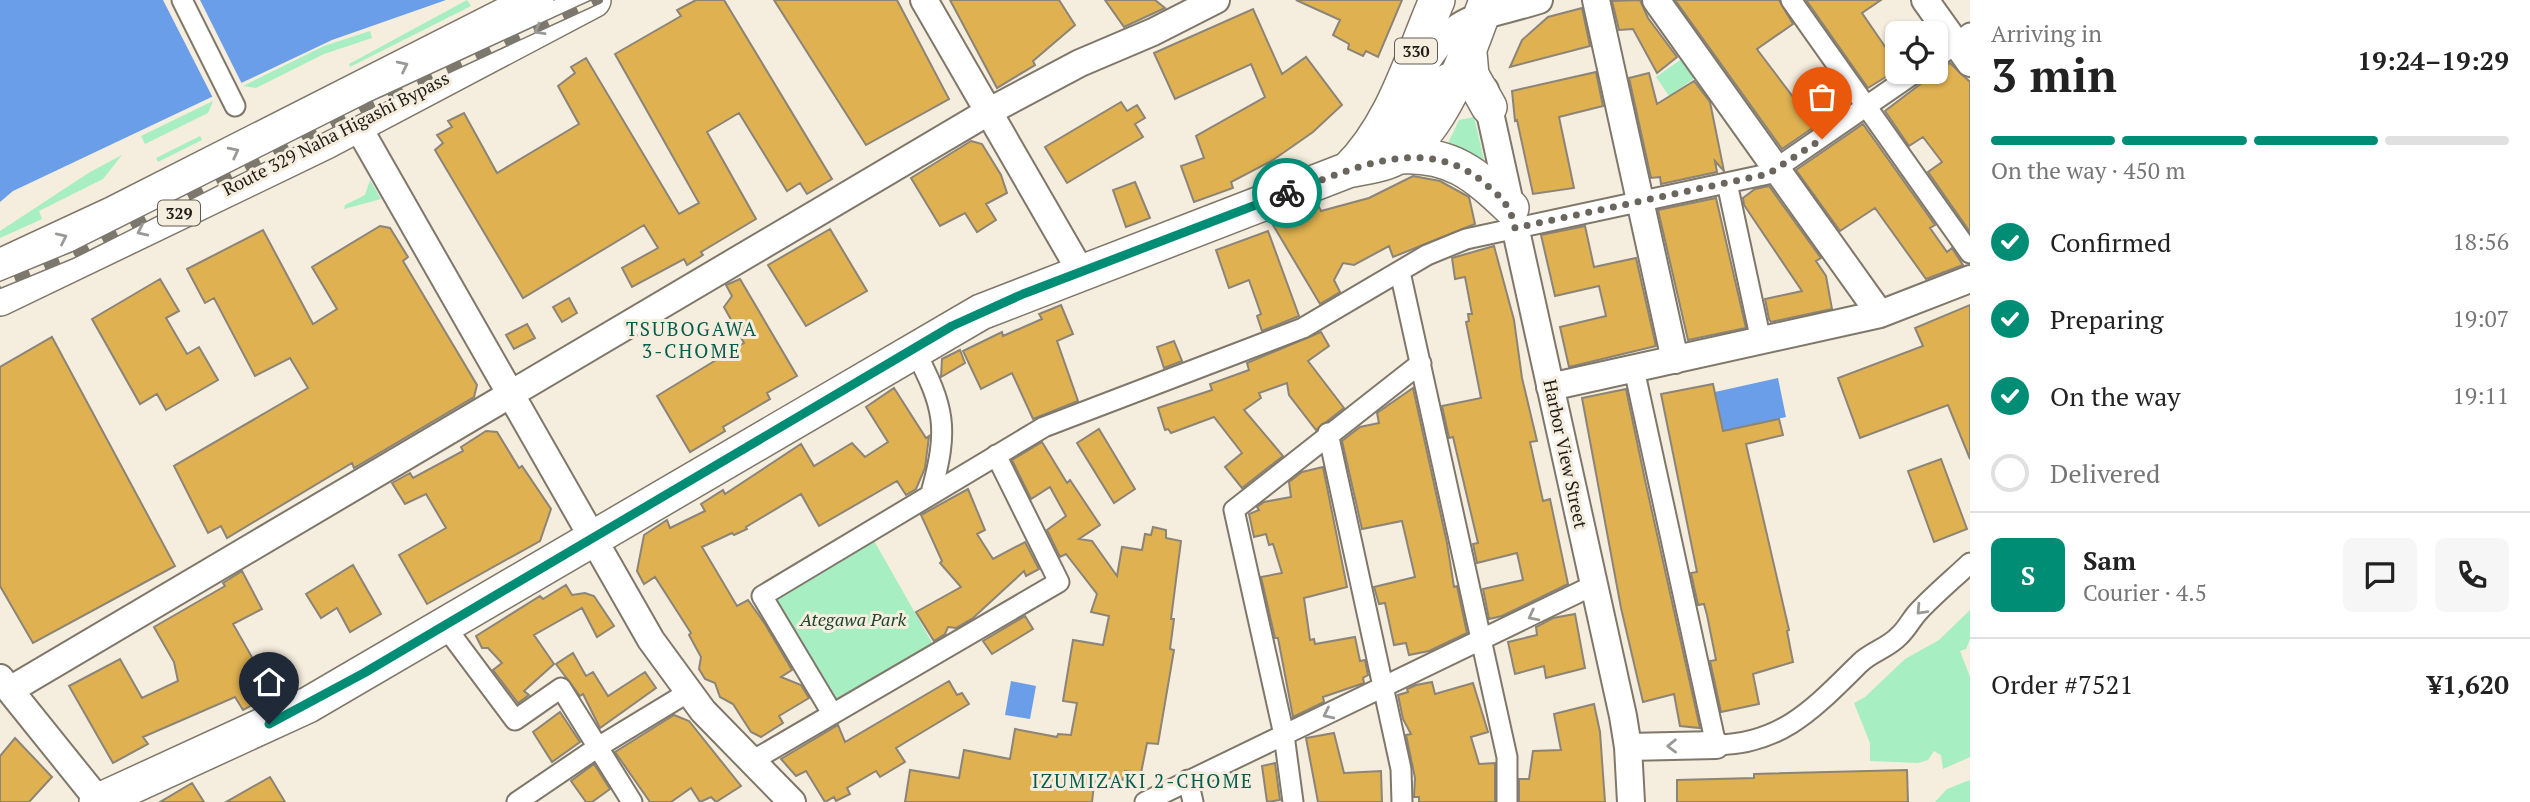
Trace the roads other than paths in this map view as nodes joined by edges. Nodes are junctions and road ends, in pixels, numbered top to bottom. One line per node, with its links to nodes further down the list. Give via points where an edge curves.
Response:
1 (182, 0): 15 (street)
2 (536, 0): 18 (highway, Route 329 Naha Higashi Bypass / 329, one-way to 2)
3 (593, 0): 18 (highway, Route 329 Naha Higashi Bypass / 329, one-way to 18)
4 (924, 0): 19 (street)
5 (1216, 0): 19 (street)
6 (1437, 0): 16 (highway, 330)
7 (1596, 0): 24 (street)
8 (1656, 0): 22 (street)
9 (1791, 0): 17 (street)
10 (1925, 0): 13 (street)
11 (1530, 3): 12 (street)
12 (1475, 48): 16 (street, via 1437,46 1412,91); 20 (highway, 330, via 1426,132); 21 (street, via 1432,84 1398,133); 25 (street, Harbor View Street)
13 (1958, 49)
14 (1899, 84): 17 (street)
15 (232, 101)
16 (1395, 101): 21 (highway, 330)
17 (1867, 107): 22 (street); 26 (street)
18 (349, 111): 27 (highway, Route 329 Naha Higashi Bypass / 329, one-way to 18); 31 (highway, Route 329 Naha Higashi Bypass / 329, one-way to 31); 39 (street)
19 (988, 112): 28 (street); 39 (street)
20 (1399, 156): 21 (highway, 330); 25 (highway, via 1435,158 1461,166)
21 (1356, 163): 28 (highway, 330)
22 (1778, 170): 23 (street); 32 (street)
23 (1727, 183): 24 (street); 33 (street)
24 (1639, 202): 25 (street); 35 (street)
25 (1513, 218): 29 (street, via 1427,255); 38 (street, Harbor View Street)
26 (1970, 253)
27 (0, 267)
28 (1081, 272): 34 (highway, 330, via 981,312)
29 (1400, 272): 36 (street); 41 (street, via 1303,328 1044,427)
30 (1970, 279): 32 (street)
31 (0, 298)
32 (1880, 314): 33 (street)
33 (1761, 341): 35 (street)
34 (914, 349): 42 (street, via 933,385 943,422); 43 (highway, 330)
35 (1675, 360): 37 (street)
36 (1421, 363): 40 (street); 47 (street)
37 (1634, 369): 38 (street); 53 (street)
38 (1550, 387): 45 (street, Harbor View Street)
39 (511, 395): 43 (street); 49 (street)
40 (1328, 433): 48 (street); 52 (street, via 1234,510)
41 (996, 455): 42 (street); 51 (street, via 1059,582)
42 (931, 493): 51 (street, via 762,596)
43 (592, 538): 46 (highway, 330); 50 (street, via 651,640)
44 (1970, 563): 53 (street, one-way to 53, via 1899,636 1863,661 1801,717 1777,734 1752,743)
45 (1594, 585): 47 (street, one-way to 47); 55 (street, Harbor View Street)
46 (444, 625): 54 (street, via 515,720 561,688); 58 (highway, 330, via 290,714)
47 (1481, 641): 48 (street); 66 (street, via 1507,757)
48 (1383, 688): 52 (street, one-way to 52); 65 (street, via 1401,769)
49 (3, 689): 58 (street)
50 (688, 693): 54 (street); 56 (street)
51 (832, 713): 56 (street)
52 (1284, 736): 57 (street); 64 (street)
53 (1716, 745): 55 (street, one-way to 55)
54 (598, 747): 59 (street); 60 (street)
55 (1629, 747): 67 (street, Harbor View Street)
56 (752, 761): 61 (street)
57 (1188, 780): 62 (street); 63 (street)
58 (98, 802)
59 (517, 802)
60 (632, 802)
61 (792, 802)
62 (1145, 802)
63 (1193, 802)
64 (1293, 802)
65 (1402, 802)
66 (1507, 802)
67 (1631, 802)

